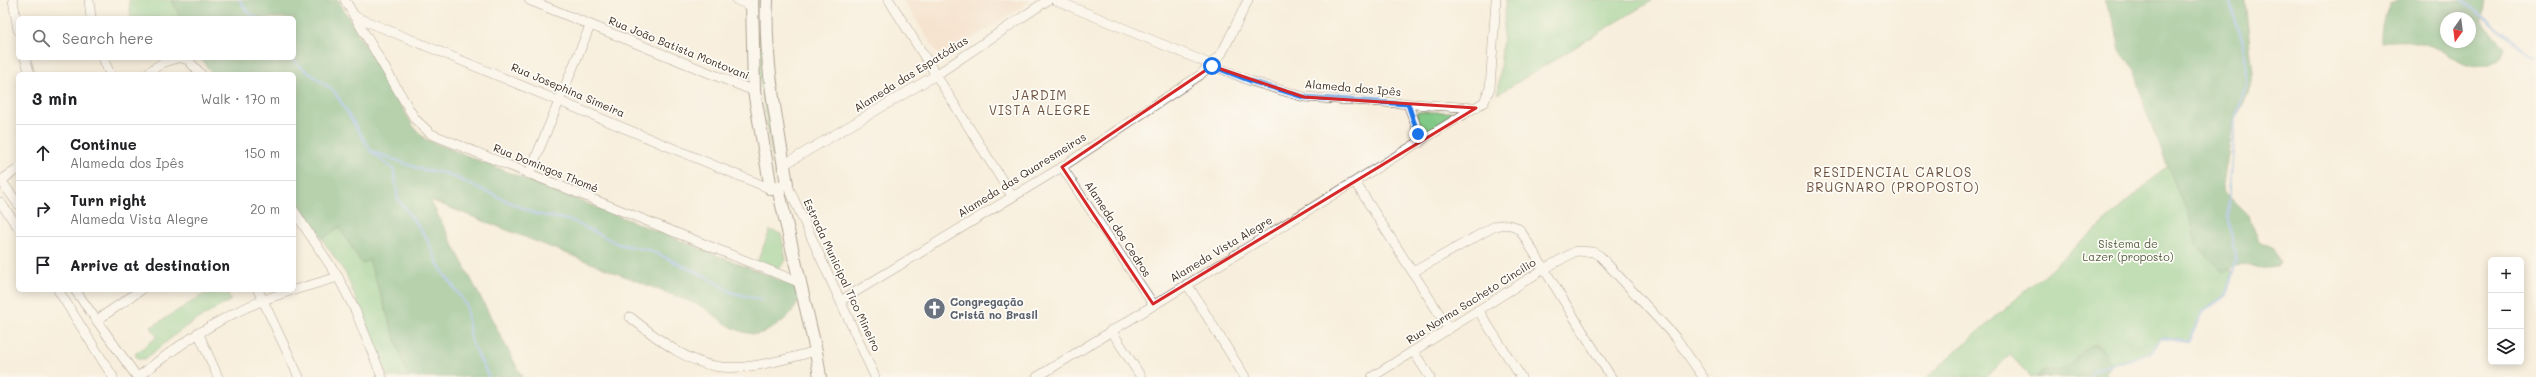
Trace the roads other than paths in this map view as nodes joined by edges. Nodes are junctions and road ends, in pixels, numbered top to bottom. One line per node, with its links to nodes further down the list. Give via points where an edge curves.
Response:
1 (13, 0): 15 (street)
2 (88, 0): 13 (street)
3 (345, 0): 14 (street, Rua Domingos Thomé)
4 (529, 0): 16 (street, Rua João Batista Montovani)
5 (737, 0): 12 (street)
6 (767, 0): 32 (main road, via 767,36 775,125)
7 (889, 0): 26 (street)
8 (1048, 0): 26 (street, Alameda das Espatódias)
9 (1055, 0): 21 (street, Alameda dos Ipês)
10 (1248, 0): 21 (street, via 1226,45)
11 (1496, 0): 30 (street, Alameda Vista Alegre, via 1488,93 1484,102)
12 (752, 3): 27 (main road)
13 (91, 16)
14 (354, 16): 28 (street, Rua Josephina Simeira); 35 (street, Rua Domingos Thomé, via 422,127 439,138)
15 (16, 18)
16 (590, 26): 27 (street, Rua João Batista Montovani); 28 (street)
17 (26, 60): 22 (street)
18 (104, 60): 23 (street)
19 (171, 60): 24 (street)
20 (188, 60): 25 (street)
21 (1212, 66): 29 (street, Alameda dos Ipês, via 1304,97); 33 (street, Alameda das Quaresmeiras)
22 (29, 72)
23 (109, 72)
24 (149, 72)
25 (199, 72)
26 (936, 75): 32 (street, Alameda das Espatódias); 39 (street)
27 (754, 91): 38 (main road)
28 (560, 99): 35 (street); 38 (street, Rua Josephina Simeira)
29 (1408, 104): 30 (street, Alameda dos Ipês); 31 (street)
30 (1476, 108): 31 (street, Alameda Vista Alegre)
31 (1420, 143): 37 (street, Alameda Vista Alegre)
32 (784, 164): 38 (main road)
33 (1062, 167): 39 (street, Alameda das Quaresmeiras); 57 (street, Alameda dos Cedros)
34 (16, 169): 36 (street)
35 (529, 174): 47 (street, Rua Domingos Thomé)
36 (0, 180): 40 (street)
37 (1355, 182): 45 (street); 48 (street, Alameda Vista Alegre)
38 (779, 187): 47 (main road); 56 (street, Estrada Municipal Tico Mineiro)
39 (1012, 196): 56 (street, Alameda das Quaresmeiras)
40 (16, 201)
41 (0, 202): 43 (street)
42 (296, 214): 46 (street)
43 (16, 224)
44 (1544, 269): 45 (street, via 1520,230 1505,224 1494,226); 58 (street, Rua Norma Sacheto Cincílio); 79 (street); 80 (street, Rua Norma Sacheto Cincílio, via 1576,251 1584,250 1600,256 1676,338)
45 (1413, 272): 61 (street)
46 (338, 277): 49 (street); 70 (street, via 356,312)
47 (800, 283): 64 (main road)
48 (1187, 284): 57 (street, Alameda Vista Alegre); 75 (street)
49 (296, 289)
50 (59, 292): 66 (street)
51 (76, 292): 60 (street)
52 (138, 292): 60 (street)
53 (259, 292): 55 (street)
54 (287, 292): 55 (street)
55 (263, 299): 63 (street); 69 (street)
56 (842, 300): 72 (street, Estrada Municipal Tico Mineiro)
57 (1153, 304): 62 (street, Alameda Vista Alegre)
58 (1478, 310): 61 (street, Rua Norma Sacheto Cincílio); 78 (street)
59 (630, 317): 64 (street, via 678,359 699,370 717,374 737,374 761,369)
60 (97, 320): 67 (street)
61 (1449, 328): 65 (street, Rua Norma Sacheto Cincílio)
62 (1111, 330): 73 (street, Alameda Vista Alegre); 74 (street)
63 (198, 332): 67 (street); 68 (street)
64 (816, 351): 71 (main road)
65 (1413, 351): 76 (street, Rua Norma Sacheto Cincílio); 77 (street)
66 (113, 377)
67 (138, 377)
68 (218, 377)
69 (300, 377)
70 (382, 377)
71 (820, 377)
72 (875, 377)
73 (1037, 377)
74 (1141, 377)
75 (1244, 377)
76 (1372, 377)
77 (1430, 377)
78 (1521, 377)
79 (1611, 377)
80 (1703, 377)

